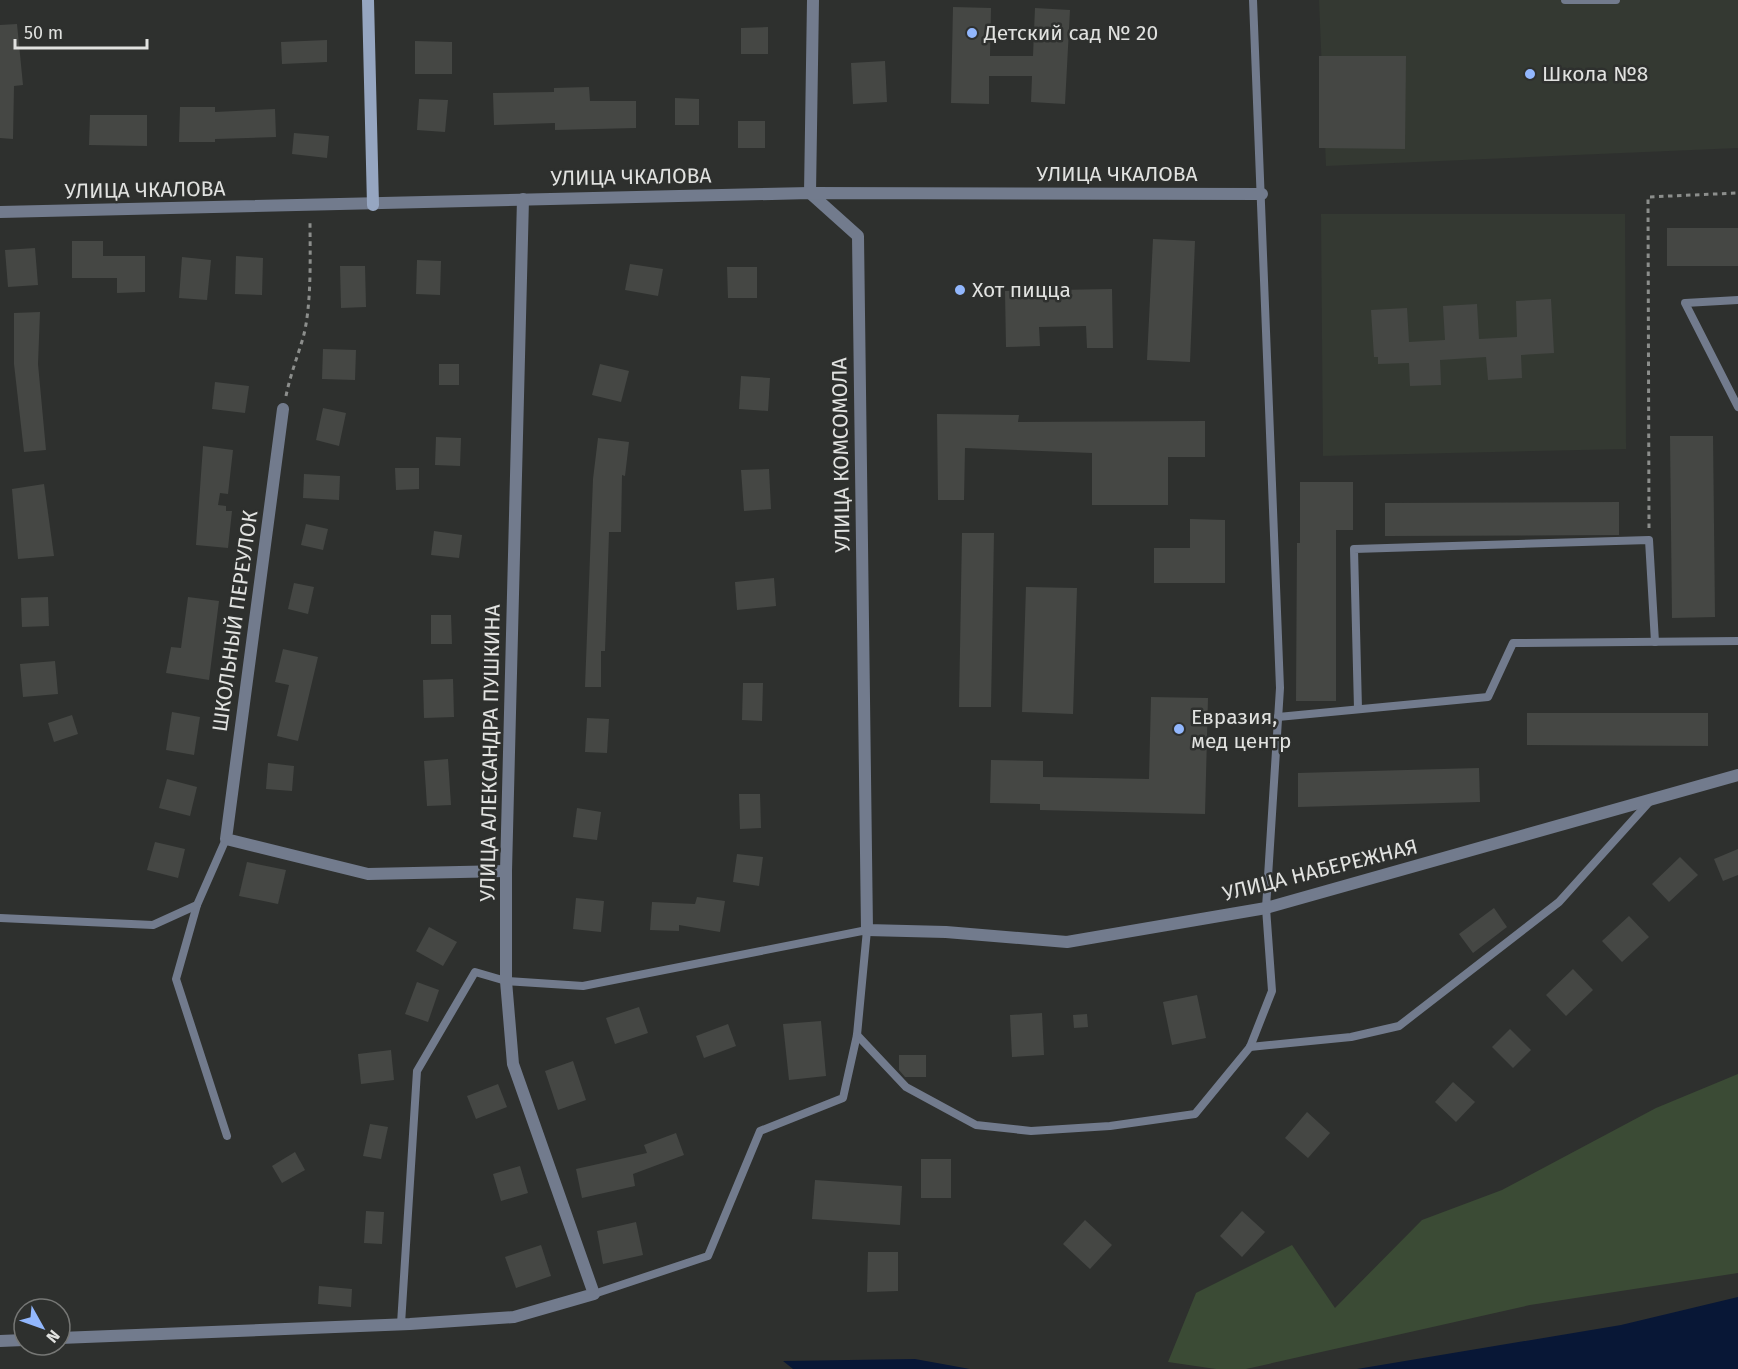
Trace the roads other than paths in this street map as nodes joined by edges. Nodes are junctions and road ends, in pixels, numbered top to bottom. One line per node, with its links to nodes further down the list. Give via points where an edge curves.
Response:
1 (368, 0): 9 (street)
2 (813, 0): 6 (street)
3 (1253, 0): 7 (lane)
4 (1565, 0): 5 (lane)
5 (1616, 0)
6 (810, 193): 7 (street, УЛИЦА ЧКАЛОВА); 8 (street, УЛИЦА ЧКАЛОВА); 25 (street, УЛИЦА КОМСОМОЛА, via 858,236)
7 (1262, 194): 17 (lane)
8 (522, 199): 9 (street, УЛИЦА ЧКАЛОВА); 21 (street, УЛИЦА АЛЕКСАНДРА ПУШКИНА)
9 (374, 205): 10 (street, УЛИЦА ЧКАЛОВА)
10 (0, 212)
11 (1738, 300): 12 (lane, via 1684,303)
12 (1738, 407)
13 (283, 409): 20 (street, ШКОЛЬНЫЙ ПЕРЕУЛОК)
14 (1738, 641): 15 (lane)
15 (1655, 642): 16 (lane, via 1513,643 1488,697); 16 (lane, via 1649,540 1354,549)
16 (1358, 709): 17 (lane)
17 (1278, 717): 23 (lane)
18 (1738, 775): 19 (street, УЛИЦА НАБЕРЕЖНАЯ)
19 (1651, 800): 23 (street, УЛИЦА НАБЕРЕЖНАЯ); 28 (lane, via 1559,902 1399,1026 1351,1037)
20 (226, 838): 21 (street, via 368,874); 22 (lane)
21 (506, 871): 26 (street, УЛИЦА АЛЕКСАНДРА ПУШКИНА)
22 (197, 905): 24 (lane, via 153,925); 29 (lane, via 176,979)
23 (1266, 908): 25 (street, УЛИЦА НАБЕРЕЖНАЯ, via 1067,942); 28 (lane, via 1272,991)
24 (0, 918)
25 (867, 930): 26 (lane, via 583,986); 27 (lane)
26 (506, 981): 30 (street, УЛИЦА АЛЕКСАНДРА ПУШКИНА, via 513,1064); 31 (lane, via 475,972 417,1071)
27 (857, 1035): 28 (lane, via 906,1087 976,1125 1031,1131 1110,1126 1195,1114); 30 (lane, via 843,1098 760,1131 708,1256)
28 (1250, 1047)
29 (227, 1136)
30 (594, 1294): 31 (street, via 513,1317)
31 (401, 1324): 32 (street)
32 (72, 1338)

